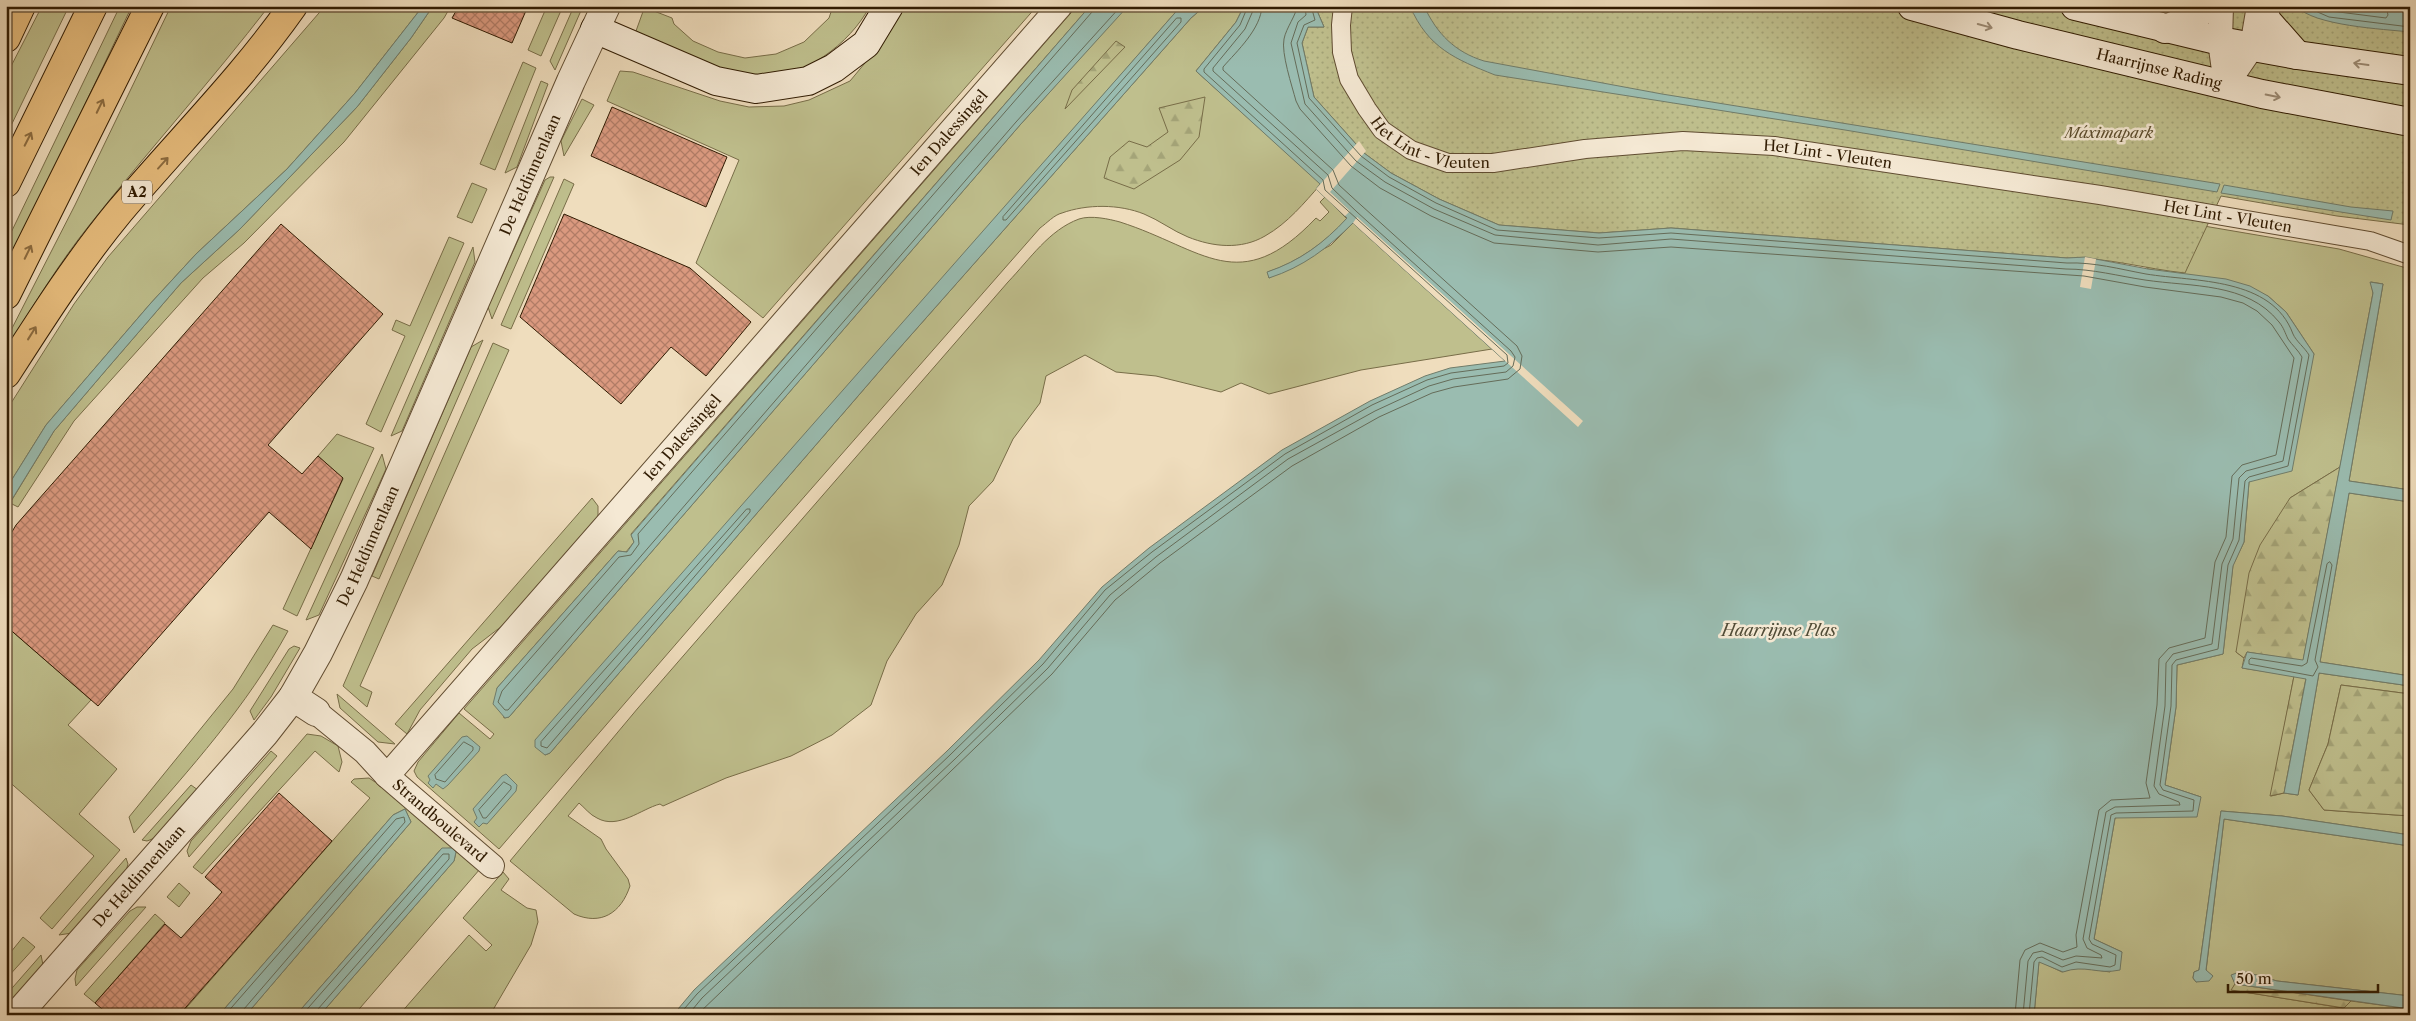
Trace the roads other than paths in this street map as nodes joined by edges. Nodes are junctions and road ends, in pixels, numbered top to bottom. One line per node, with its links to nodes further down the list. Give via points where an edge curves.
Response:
1 (21, 6): 15 (highway)
2 (93, 6): 22 (highway, one-way to 2)
3 (150, 6): 24 (highway, one-way to 3)
4 (294, 6): 25 (highway, A2, one-way to 4, via 75,268 209,112)
5 (889, 6): 13 (main road, via 866,44 834,68 808,81 756,89 716,81)
6 (1060, 6): 28 (street, Ien Dalessingel)
7 (1343, 6): 23 (street, Het Lint - Vleuten, via 1342,52 1349,79 1372,116 1382,130 1411,150 1448,163 1493,163 1585,149 1683,141 1774,146 2100,195 2360,240)
8 (1912, 6): 20 (main road, Haarrijnse Rading, one-way to 20)
9 (2075, 6): 14 (main road)
10 (2209, 6): 14 (main road, via 2185,22)
11 (2221, 6): 16 (street)
12 (2260, 6): 17 (street); 18 (main road, via 2267,21)
13 (601, 18): 26 (main road, De Heldinnenlaan, via 354,580)
14 (2165, 29): 16 (main road)
15 (6, 38)
16 (2220, 41): 17 (main road); 20 (street)
17 (2252, 47): 18 (main road); 20 (street)
18 (2297, 55): 19 (main road, one-way to 18)
19 (2410, 71)
20 (2226, 85): 21 (main road, Haarrijnse Rading, one-way to 21)
21 (2410, 122)
22 (6, 183)
23 (2410, 255)
24 (6, 296)
25 (6, 374)
26 (293, 697): 27 (main road); 30 (main road, De Heldinnenlaan)
27 (316, 712): 28 (street, via 365,752)
28 (387, 776): 29 (street, Strandboulevard)
29 (492, 866)
30 (17, 1015)

